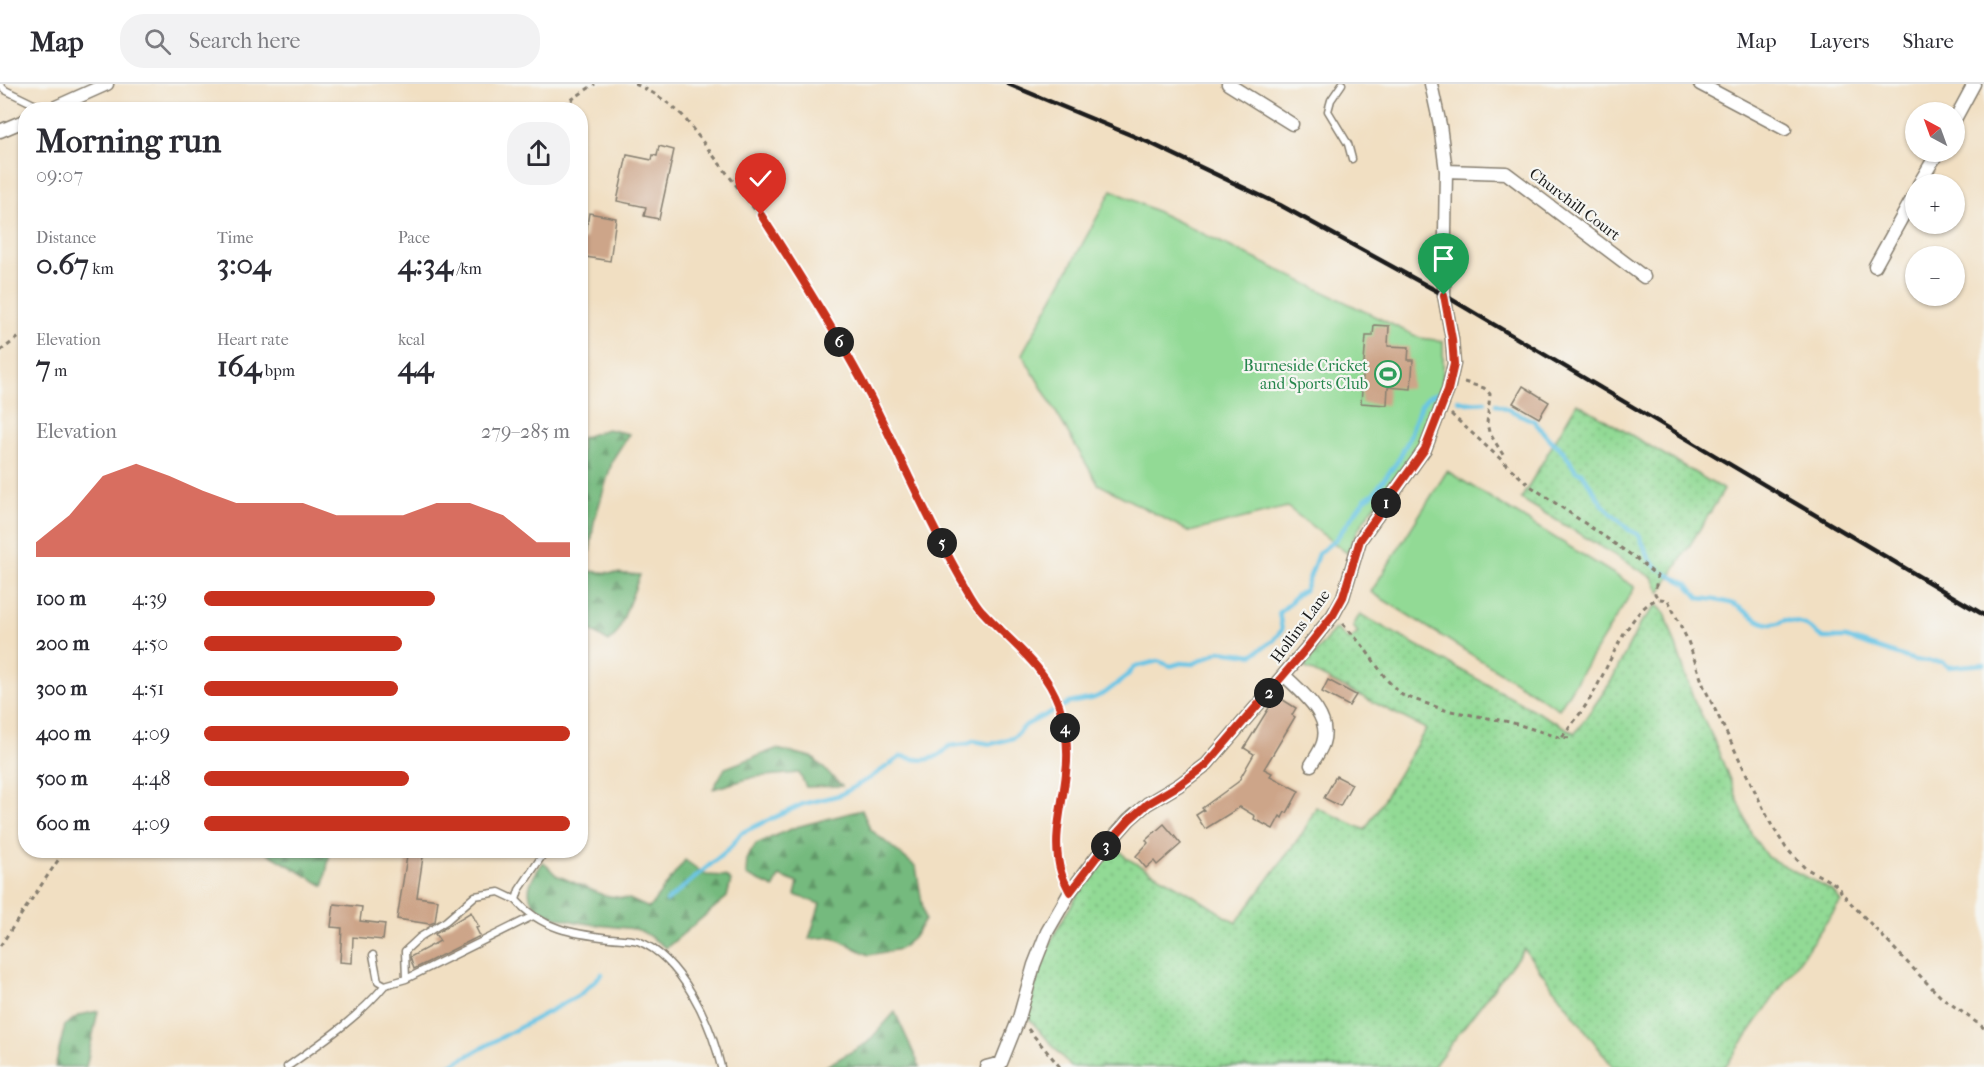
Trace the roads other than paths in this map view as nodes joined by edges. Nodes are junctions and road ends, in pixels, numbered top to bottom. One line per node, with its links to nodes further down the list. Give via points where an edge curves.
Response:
1 (107, 84): 9 (street)
2 (1228, 84): 12 (street)
3 (1342, 84): 15 (lane, via 1328,111 1348,144)
4 (1431, 84): 16 (street, Hollins Lane)
5 (1700, 84): 13 (street)
6 (1974, 84): 10 (street)
7 (0, 85): 8 (lane)
8 (30, 102)
9 (65, 102)
10 (1964, 102)
11 (18, 123): 14 (street)
12 (1292, 124)
13 (1785, 129)
14 (0, 131)
15 (1352, 159)
16 (1446, 171): 19 (street, Churchill Court, via 1506,173); 20 (street, Hollins Lane, via 1444,295 1454,364 1442,406 1425,449 1360,540 1343,597 1333,615)
17 (1905, 212): 18 (street)
18 (1875, 266)
19 (1644, 277)
20 (1284, 675): 21 (street, via 1318,711 1325,727 1323,742); 30 (street, Hollins Lane, via 1207,764 1147,804 1098,855 1047,932 1001,1063)
21 (1311, 765)
22 (541, 858): 23 (lane)
23 (516, 900): 24 (lane); 26 (lane, via 499,892 475,896 405,951)
24 (533, 916): 26 (lane); 29 (lane, via 550,927 637,941 664,958 695,996)
25 (373, 955): 27 (lane, via 378,981)
26 (406, 979): 27 (lane)
27 (385, 985): 28 (lane, via 350,1021)
28 (287, 1067)
29 (721, 1067)
30 (986, 1067)

